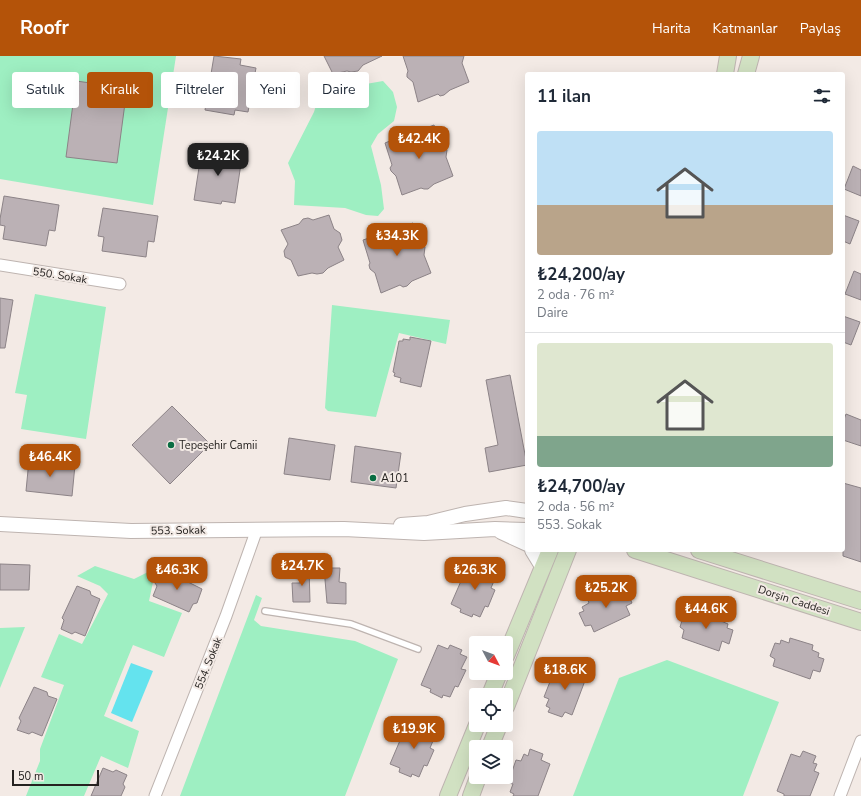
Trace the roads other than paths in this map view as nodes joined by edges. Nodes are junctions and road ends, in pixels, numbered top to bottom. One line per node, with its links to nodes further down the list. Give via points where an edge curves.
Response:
1 (728, 56): 3 (main road)
2 (751, 56): 4 (main road)
3 (725, 72)
4 (747, 72)
5 (0, 265): 6 (street, 550. Sokak)
6 (120, 284)
7 (525, 501): 8 (street)
8 (506, 508): 9 (street); 13 (street, via 428,523)
9 (525, 510)
10 (0, 524): 11 (street, 553. Sokak, via 131,531)
11 (257, 529): 13 (street, 553. Sokak); 31 (street, 554. Sokak, via 226,616)
12 (495, 529): 13 (street, via 424,534); 14 (street); 15 (street)
13 (357, 530)
14 (525, 530)
15 (525, 543)
16 (533, 552): 21 (street)
17 (549, 552): 21 (main road)
18 (567, 552): 27 (main road)
19 (641, 552): 24 (main road, Dorşin Caddesi)
20 (705, 552): 22 (main road, Dorşin Caddesi)
21 (543, 568): 25 (main road)
22 (861, 601)
23 (265, 611): 26 (lane, via 351,624)
24 (861, 622)
25 (513, 639)
26 (418, 649)
27 (513, 689)
28 (475, 732): 32 (main road)
29 (861, 741): 34 (street)
30 (475, 784): 33 (main road)
31 (155, 796)
32 (448, 796)
33 (471, 796)
34 (840, 796)

